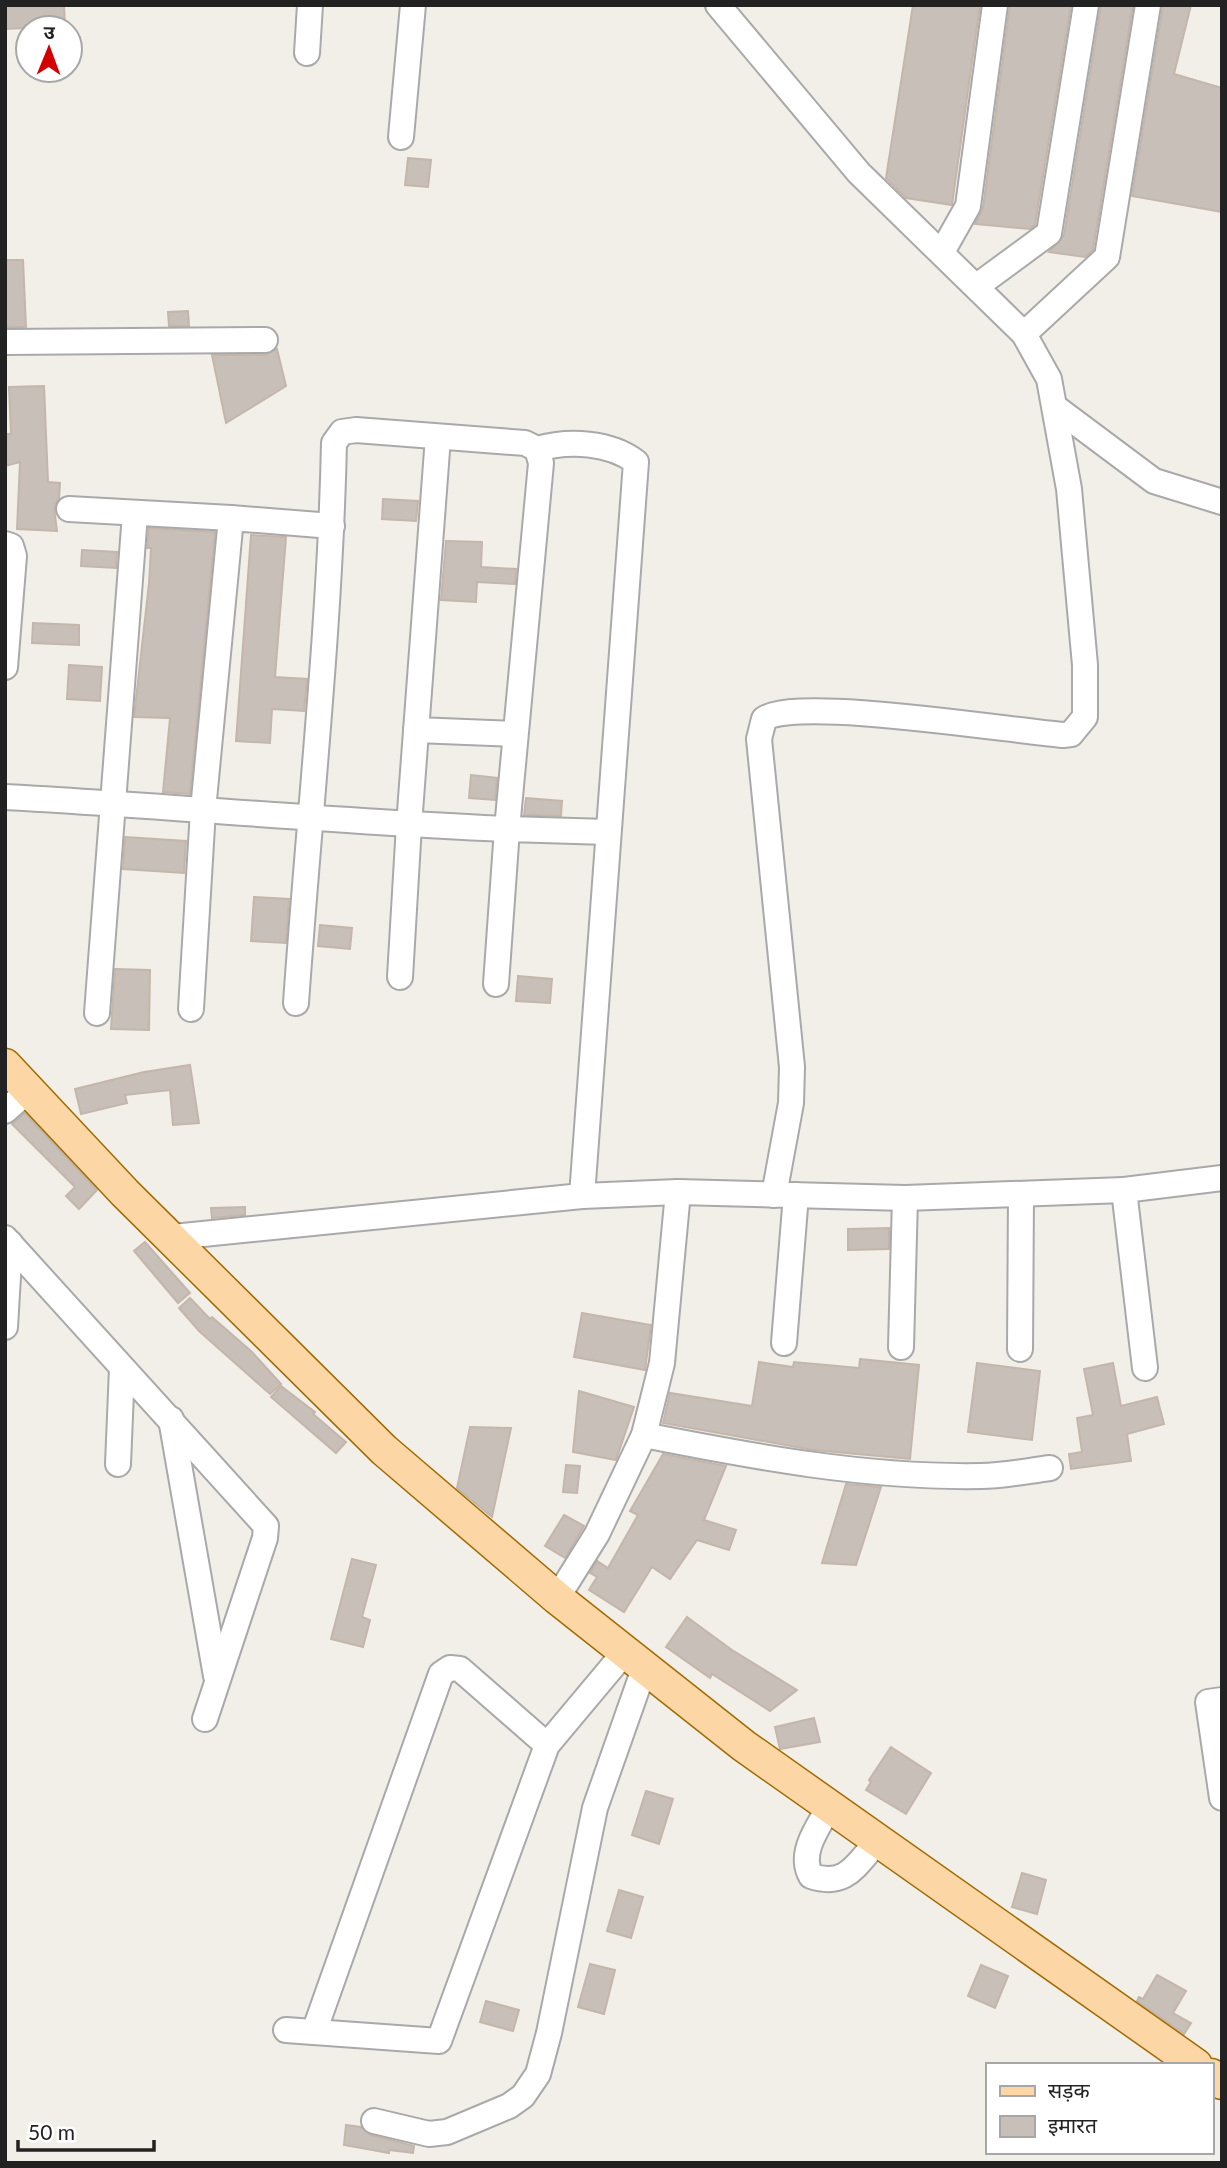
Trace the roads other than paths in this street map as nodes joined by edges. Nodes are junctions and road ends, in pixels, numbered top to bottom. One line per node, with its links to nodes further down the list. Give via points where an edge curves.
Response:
1 (310, 5): 7 (street)
2 (413, 5): 8 (street)
3 (718, 5): 9 (street, via 859,173)
4 (995, 5): 9 (street, via 968,206)
5 (1086, 5): 10 (street, via 1049,233)
6 (1147, 5): 11 (street, via 1107,257)
7 (307, 53)
8 (401, 137)
9 (942, 251): 10 (street)
10 (977, 286): 11 (street)
11 (1024, 334): 14 (street, via 1049,379)
12 (265, 340): 13 (street)
13 (5, 342)
14 (1055, 407): 17 (street, via 1154,481); 43 (street, via 1069,489 1085,665 1084,717 1071,734 893,715 782,712 764,719 759,739 792,1067)
15 (438, 437): 16 (street, via 525,443); 21 (street, via 342,432 334,443); 24 (street)
16 (537, 449): 25 (street, via 541,463); 32 (street, via 562,442 622,452 636,462)
17 (1222, 502)
18 (69, 509): 19 (street)
19 (135, 514): 20 (street); 27 (street)
20 (231, 518): 21 (street); 28 (street)
21 (332, 526): 29 (street)
22 (5, 544): 23 (street, via 14,555)
23 (5, 667)
24 (416, 730): 25 (street); 30 (street)
25 (515, 734): 31 (street)
26 (5, 797): 27 (street)
27 (113, 803): 28 (street); 37 (street)
28 (203, 810): 29 (street); 36 (street)
29 (309, 816): 30 (street); 35 (street)
30 (408, 825): 31 (street); 33 (street)
31 (507, 829): 32 (street); 34 (street)
32 (608, 832): 45 (street)
33 (400, 977)
34 (496, 984)
35 (296, 1003)
36 (191, 1009)
37 (97, 1013)
38 (14, 1079): 39 (street); 47 (main road)
39 (5, 1111)
40 (1222, 1178): 41 (street)
41 (1124, 1190): 44 (street); 54 (street)
42 (678, 1192): 43 (street); 45 (street); 56 (street, via 663,1363)
43 (785, 1195): 46 (street); 50 (street)
44 (1021, 1195): 46 (street); 52 (street)
45 (582, 1196): 47 (street)
46 (905, 1198): 51 (street)
47 (173, 1237): 59 (main road, via 384,1450)
48 (7, 1242): 49 (street); 53 (street)
49 (5, 1327)
50 (784, 1343)
51 (901, 1347)
52 (1020, 1349)
53 (122, 1368): 55 (street); 57 (street)
54 (1145, 1368)
55 (171, 1419): 61 (street); 61 (street, via 266,1527)
56 (644, 1435): 58 (street, via 767,1459 873,1472 982,1476); 59 (street, via 597,1534)
57 (118, 1464)
58 (1050, 1468)
59 (556, 1598): 60 (main road)
60 (634, 1661): 64 (street); 66 (main road); 71 (street, via 595,1808 538,2074 523,2096 509,2106 447,2132 429,2134)
61 (217, 1681): 63 (street)
62 (1222, 1700): 65 (street, via 1208,1702)
63 (205, 1719)
64 (547, 1745): 69 (street, via 439,2041); 69 (street, via 460,1669 450,1668 441,1674)
65 (1222, 1798)
66 (830, 1807): 67 (main road); 67 (street, via 808,1849 806,1866 811,1876 837,1880 847,1875)
67 (878, 1841): 70 (main road)
68 (286, 2030): 69 (street)
69 (314, 2032)
70 (1193, 2063)
71 (373, 2120)

